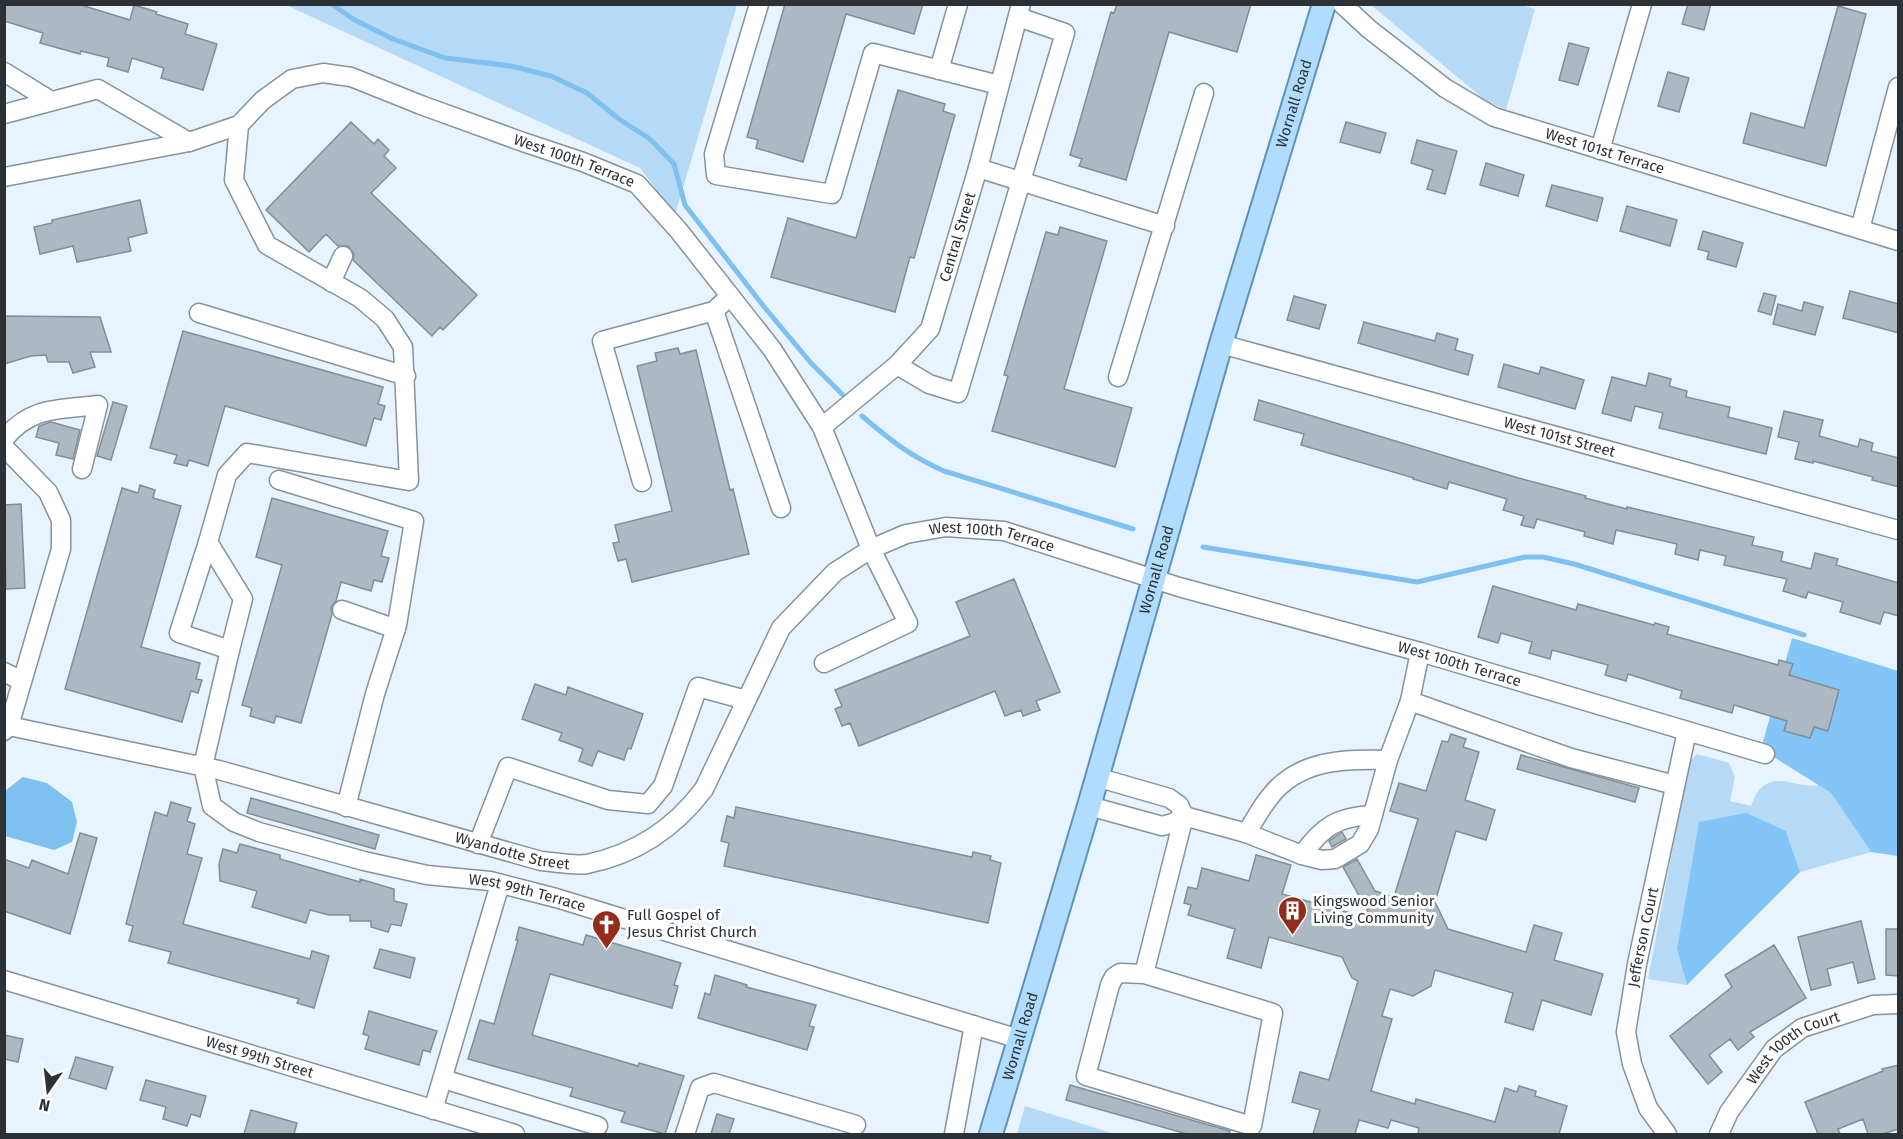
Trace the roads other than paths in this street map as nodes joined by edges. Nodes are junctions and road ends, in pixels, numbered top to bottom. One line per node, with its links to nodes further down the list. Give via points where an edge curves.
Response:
1 (759, 4): 7 (street, via 714,154 716,175 832,194 873,53)
2 (958, 4): 7 (street)
3 (1324, 4): 28 (main road, Wornall Road)
4 (1342, 4): 16 (street, West 101st Terrace, via 1445,88 1494,117)
5 (1642, 4): 16 (street)
6 (1019, 11): 9 (street, Central Street); 19 (street, via 1065,33)
7 (939, 70): 9 (street)
8 (4, 72): 12 (street)
9 (999, 85): 17 (street, Central Street)
10 (1899, 87): 21 (street)
11 (1204, 93): 20 (street)
12 (51, 101): 13 (street); 15 (street, via 98,89)
13 (4, 114)
14 (239, 125): 15 (street); 24 (street, via 234,180 267,245); 25 (street, West 100th Terrace, via 263,100 292,79 323,73 351,77 637,183)
15 (189, 142): 18 (street)
16 (1600, 150): 21 (street, West 101st Terrace)
17 (978, 168): 19 (street); 29 (street, Central Street, via 930,329)
18 (4, 177)
19 (1021, 181): 20 (street); 29 (street, via 958,393 929,384)
20 (1165, 226): 31 (street)
21 (1860, 229): 22 (street, West 101st Terrace)
22 (1899, 241)
23 (343, 256): 24 (street)
24 (331, 282): 30 (street, via 360,298 385,319 403,347)
25 (730, 296): 26 (street); 32 (street, West 100th Terrace, via 771,349)
26 (714, 311): 37 (street, via 602,341); 38 (street)
27 (199, 313): 30 (street)
28 (1221, 344): 39 (street, West 101st Street); 42 (main road, Wornall Road)
29 (897, 365): 32 (street, Central Street)
30 (406, 376): 40 (street, via 409,481 247,453 226,475)
31 (1118, 377)
32 (822, 427): 41 (street, West 100th Terrace)
33 (4, 439): 35 (street, via 36,413 98,405)
34 (4, 447): 49 (street, via 48,492 61,520 61,549)
35 (82, 469)
36 (279, 480): 44 (street, via 414,521)
37 (642, 482)
38 (781, 508)
39 (1899, 530)
40 (208, 542): 45 (street, via 243,599); 45 (street, via 179,633)
41 (871, 549): 42 (street, West 100th Terrace, via 906,534 946,527 1004,531); 47 (street, via 908,623); 50 (street, Wyandotte Street, via 835,572 781,628)
42 (1154, 579): 46 (street, West 100th Terrace); 57 (main road, Wornall Road)
43 (342, 610): 44 (street)
44 (396, 629): 61 (street)
45 (230, 650): 56 (street)
46 (1420, 652): 51 (street); 53 (street, West 100th Terrace)
47 (824, 663)
48 (4, 672): 49 (street)
49 (22, 681): 52 (street)
50 (746, 700): 59 (street, via 698,687 663,786); 64 (street, Wyandotte Street, via 704,789)
51 (1410, 701): 55 (street); 58 (street, via 1571,758)
52 (7, 728): 56 (street, Wyandotte Street)
53 (1687, 731): 54 (street, West 100th Terrace); 58 (street, Jefferson Court)
54 (1765, 754)
55 (1388, 760): 62 (street); 65 (street, via 1336,761 1291,776 1269,797)
56 (203, 766): 61 (street, Wyandotte Street); 68 (street, West 99th Terrace, via 212,806 234,822 364,861 427,875)
57 (1096, 777): 60 (main road, Wornall Road); 63 (street, via 1169,798 1179,805)
58 (1675, 785): 82 (street, Jefferson Court, via 1626,1032 1632,1065 1648,1108)
59 (648, 804): 64 (street); 66 (street, via 608,800 508,767)
60 (1089, 806): 63 (street, via 1162,826); 73 (main road, Wornall Road)
61 (346, 807): 66 (street, Wyandotte Street)
62 (1373, 815): 67 (street, via 1333,823 1321,831); 67 (street, via 1360,844 1335,859)
63 (1184, 816): 65 (street); 69 (street)
64 (674, 821): 66 (street, Wyandotte Street, via 659,835 631,850 585,864 541,861)
65 (1246, 833): 67 (street)
66 (478, 844)
67 (1302, 855)
68 (500, 884): 72 (street, West 99th Terrace); 74 (street)
69 (1144, 974): 69 (street, via 1120,973 1114,977 1086,1076 1252,1126 1274,1013)
70 (4, 980): 75 (street, West 99th Street)
71 (1899, 1004): 83 (street, West 100th Court, via 1873,1005 1802,1028 1774,1049 1729,1112)
72 (974, 1025): 73 (street, West 99th Terrace); 80 (street)
73 (1019, 1039): 81 (main road, Wornall Road)
74 (442, 1079): 75 (street); 77 (street)
75 (433, 1110): 78 (street, West 99th Street)
76 (856, 1125): 79 (street, via 714,1083 700,1088)
77 (598, 1126)
78 (515, 1134)
79 (685, 1134)
80 (954, 1134)
81 (991, 1134)
82 (1667, 1134)
83 (1719, 1134)

